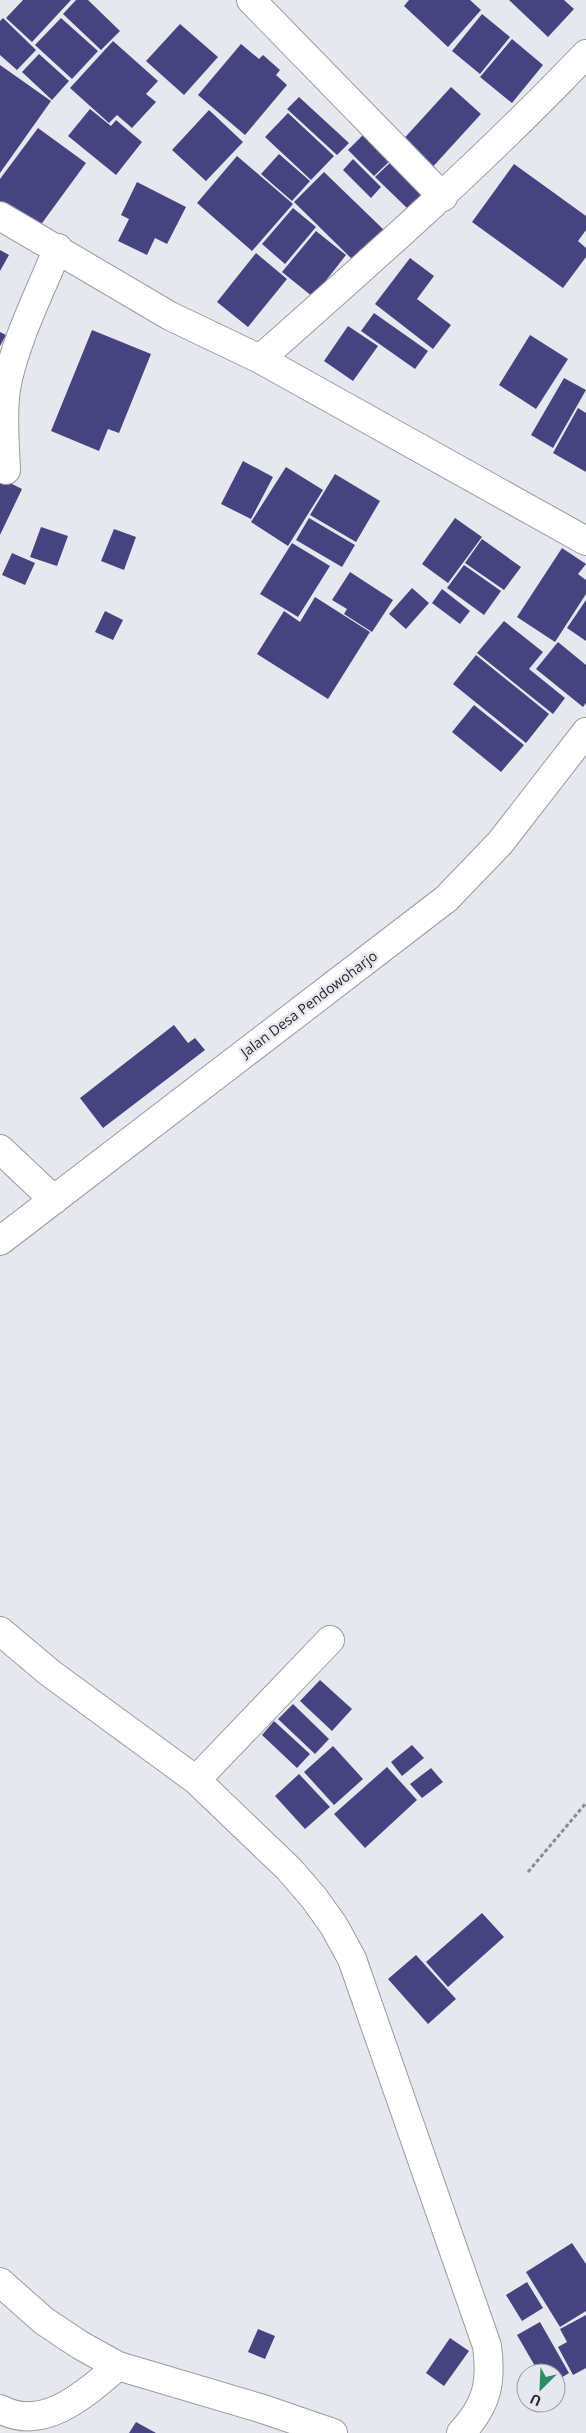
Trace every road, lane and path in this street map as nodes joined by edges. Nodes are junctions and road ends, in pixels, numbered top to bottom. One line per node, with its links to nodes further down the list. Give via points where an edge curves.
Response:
1 (251, 0): 3 (street)
2 (586, 54): 3 (street)
3 (443, 196): 6 (street)
4 (0, 216): 5 (street)
5 (58, 248): 6 (street, via 170,316); 7 (street, via 21,340 6,388)
6 (260, 359): 8 (street)
7 (6, 470)
8 (586, 541)
9 (586, 732): 11 (street, Jalan Desa Pendowoharjo, via 500,842 446,899)
10 (0, 1149): 11 (street)
11 (54, 1200): 12 (street, Jalan Desa Pendowoharjo)
12 (0, 1241)
13 (0, 1631): 15 (street, via 50,1673)
14 (330, 1640): 15 (street)
15 (196, 1780): 22 (street, via 314,1898 352,1959 487,2346 490,2371 484,2401 474,2419)
16 (586, 1803): 17 (path)
17 (528, 1872)
18 (0, 2282): 19 (street, via 44,2321)
19 (118, 2366): 20 (street, via 62,2414 46,2421 24,2421 6,2415); 21 (street)
20 (0, 2409)
21 (332, 2433)
22 (460, 2433)

